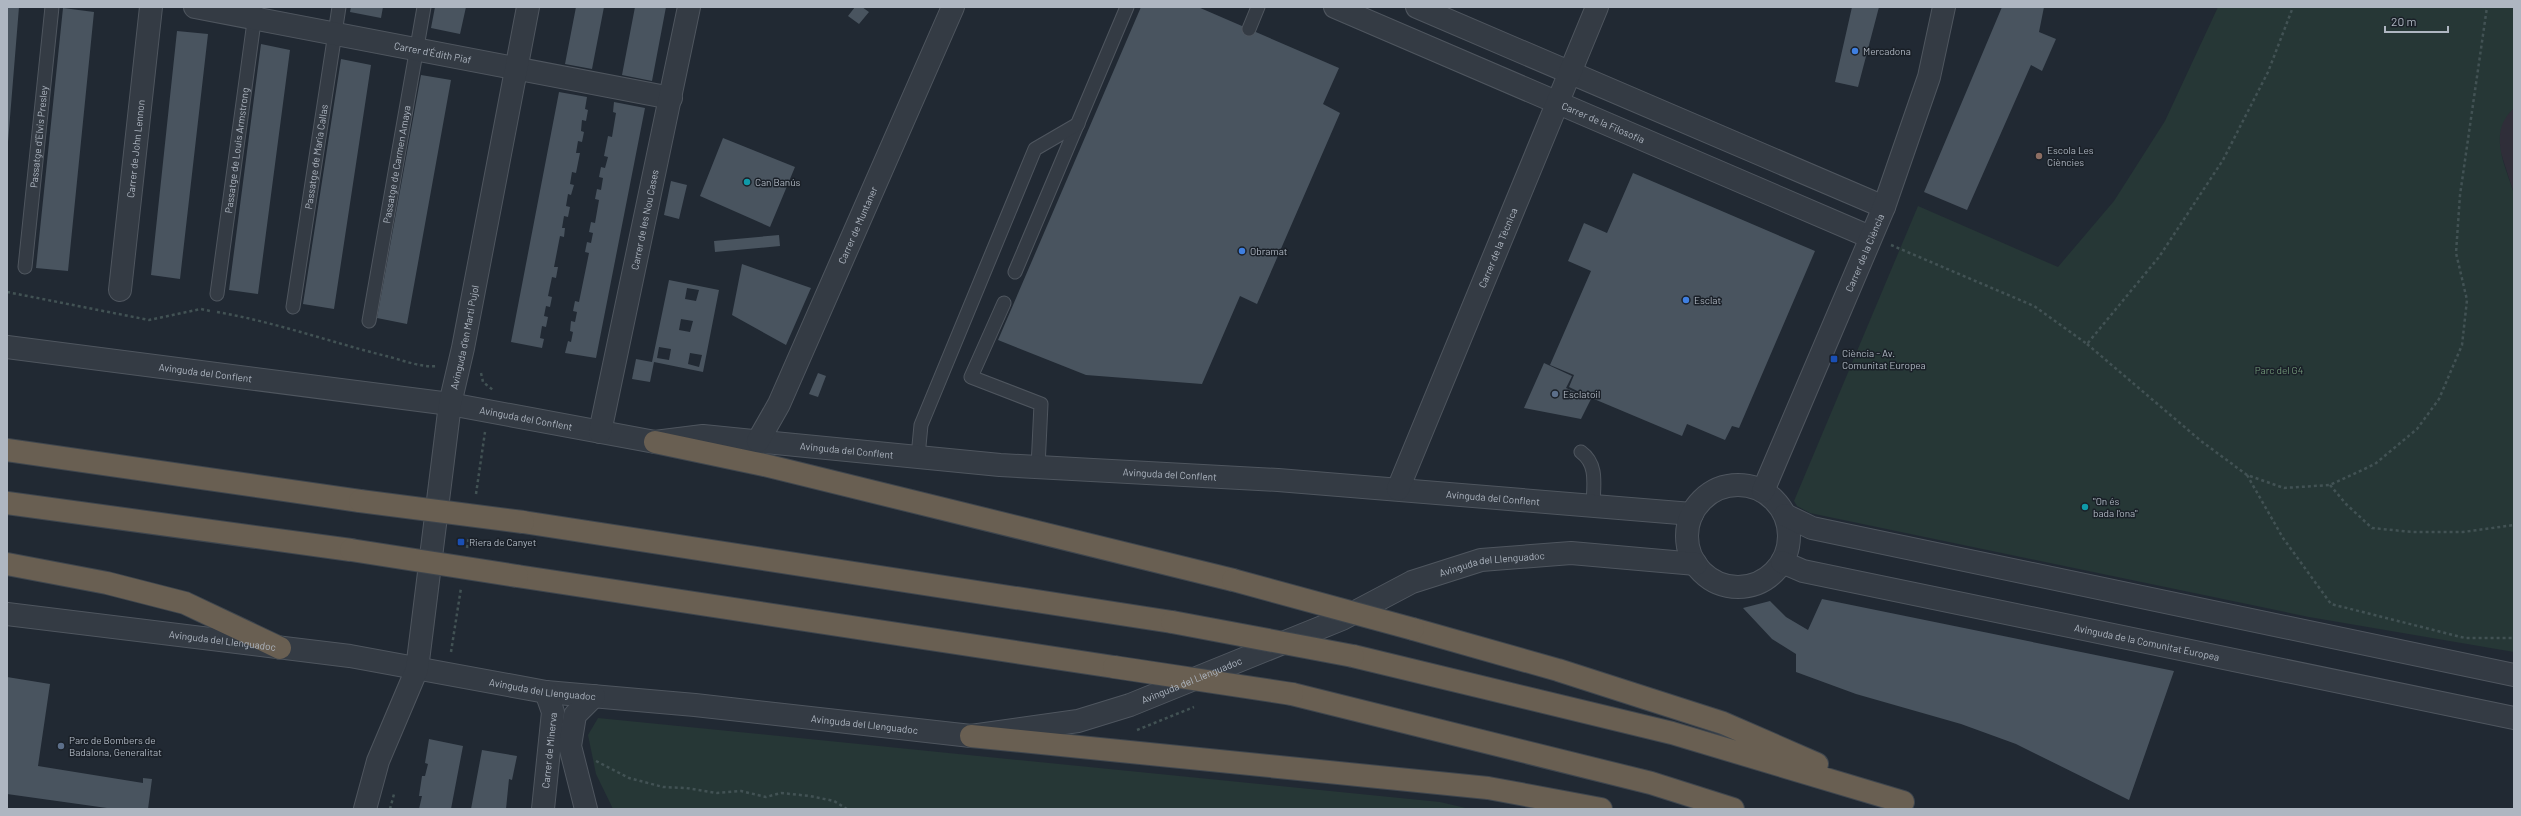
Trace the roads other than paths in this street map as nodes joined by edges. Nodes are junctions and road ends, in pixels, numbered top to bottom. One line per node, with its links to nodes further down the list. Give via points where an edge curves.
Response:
1 (52, 7): 26 (lane, Passatge d'Elvis Presley)
2 (151, 7): 28 (street, Carrer de John Lennon)
3 (194, 7): 15 (street, Carrer d'Édith Piaf)
4 (339, 7): 17 (lane, Passatge de Maria Callas)
5 (424, 7): 18 (lane, Passatge de Carmen Amaya)
6 (528, 7): 19 (street, Avinguda d'en Martí Pujol)
7 (689, 7): 21 (street, Carrer de les Nou Cases)
8 (953, 7): 36 (street, Carrer de Muntaner, via 780,404)
9 (1127, 7): 23 (lane)
10 (1258, 7): 16 (lane)
11 (1335, 7): 22 (street, Carrer de la Filosofia)
12 (1417, 7): 20 (street)
13 (1598, 7): 20 (street, Carrer de la Tècnica)
14 (1944, 7): 24 (street, Carrer de la Ciència, via 1929,76)
15 (255, 13): 17 (street, Carrer d'Édith Piaf); 29 (lane, Passatge de Louis Armstrong)
16 (1249, 29)
17 (334, 33): 18 (street, Carrer d'Édith Piaf); 31 (lane, Passatge de Maria Callas)
18 (416, 49): 19 (street, Carrer d'Édith Piaf); 32 (lane, Passatge de Carmen Amaya)
19 (516, 68): 21 (street, Carrer d'Édith Piaf); 34 (street, Avinguda d'en Martí Pujol)
20 (1571, 73): 22 (street, Carrer de la Tècnica); 24 (street)
21 (671, 98): 35 (street, Carrer de les Nou Cases)
22 (1559, 103): 25 (street, Carrer de la Filosofia); 42 (street, Carrer de la Tècnica)
23 (1078, 124): 27 (lane); 40 (lane, via 1036,149 922,425)
24 (1884, 207): 25 (street, Carrer de la Ciència)
25 (1870, 237): 43 (street, Carrer de la Ciència)
26 (25, 267)
27 (1015, 272)
28 (120, 290)
29 (217, 294)
30 (1004, 303): 41 (lane, via 971,377 1041,404)
31 (294, 307)
32 (368, 321)
33 (7, 347): 34 (street, Avinguda del Conflent)
34 (450, 404): 35 (street, Avinguda del Conflent); 53 (street, Avinguda d'en Martí Pujol)
35 (600, 432): 37 (street, Avinguda del Conflent)
36 (758, 441): 37 (street, Avinguda del Conflent, via 703,436); 40 (street, Avinguda del Conflent)
37 (655, 442): 59 (highway, bridge, via 764,465 1233,580 1558,670 1723,723)
38 (7, 450): 59 (highway, bridge, via 523,522 1172,622 1353,656 1672,733)
39 (1581, 452): 45 (lane, via 1589,458 1594,467)
40 (918, 456): 41 (street, Avinguda del Conflent)
41 (1038, 466): 42 (street, Avinguda del Conflent, via 1256,478)
42 (1398, 490): 45 (street, Avinguda del Conflent)
43 (1762, 491): 46 (street, via 1743,485 1721,488 1710,493); 47 (street, via 1776,502)
44 (7, 503): 64 (highway, bridge, via 351,550 1292,694 1651,783)
45 (1593, 508): 46 (street, Avinguda del Conflent)
46 (1692, 514): 50 (street, via 1687,533 1689,550)
47 (1785, 516): 48 (street, via 1789,531 1788,546); 54 (street, via 1812,528)
48 (1782, 562): 50 (street, via 1758,584 1740,587 1715,582); 57 (street, Avinguda de la Comunitat Europea, via 1803,571)
49 (7, 564): 52 (highway, via 108,583 185,603)
50 (1696, 564): 58 (street, Avinguda del Llenguadoc, via 1571,553 1481,560 1412,582 1342,619 1130,705 1078,721)
51 (7, 614): 52 (street, Avinguda del Llenguadoc)
52 (280, 648): 53 (street, Avinguda del Llenguadoc, via 350,656)
53 (417, 670): 55 (street, Avinguda del Llenguadoc); 60 (street, via 378,761)
54 (2514, 675)
55 (546, 692): 56 (street, Avinguda del Llenguadoc); 61 (street, Carrer de Minerva, via 553,712)
56 (594, 696): 58 (street, Avinguda del Llenguadoc); 62 (street, via 575,714 570,746)
57 (2514, 718)
58 (971, 736): 63 (highway, via 1488,788)
59 (1911, 806)
60 (365, 809)
61 (543, 809)
62 (586, 809)
63 (1601, 809)
64 (1733, 809)

